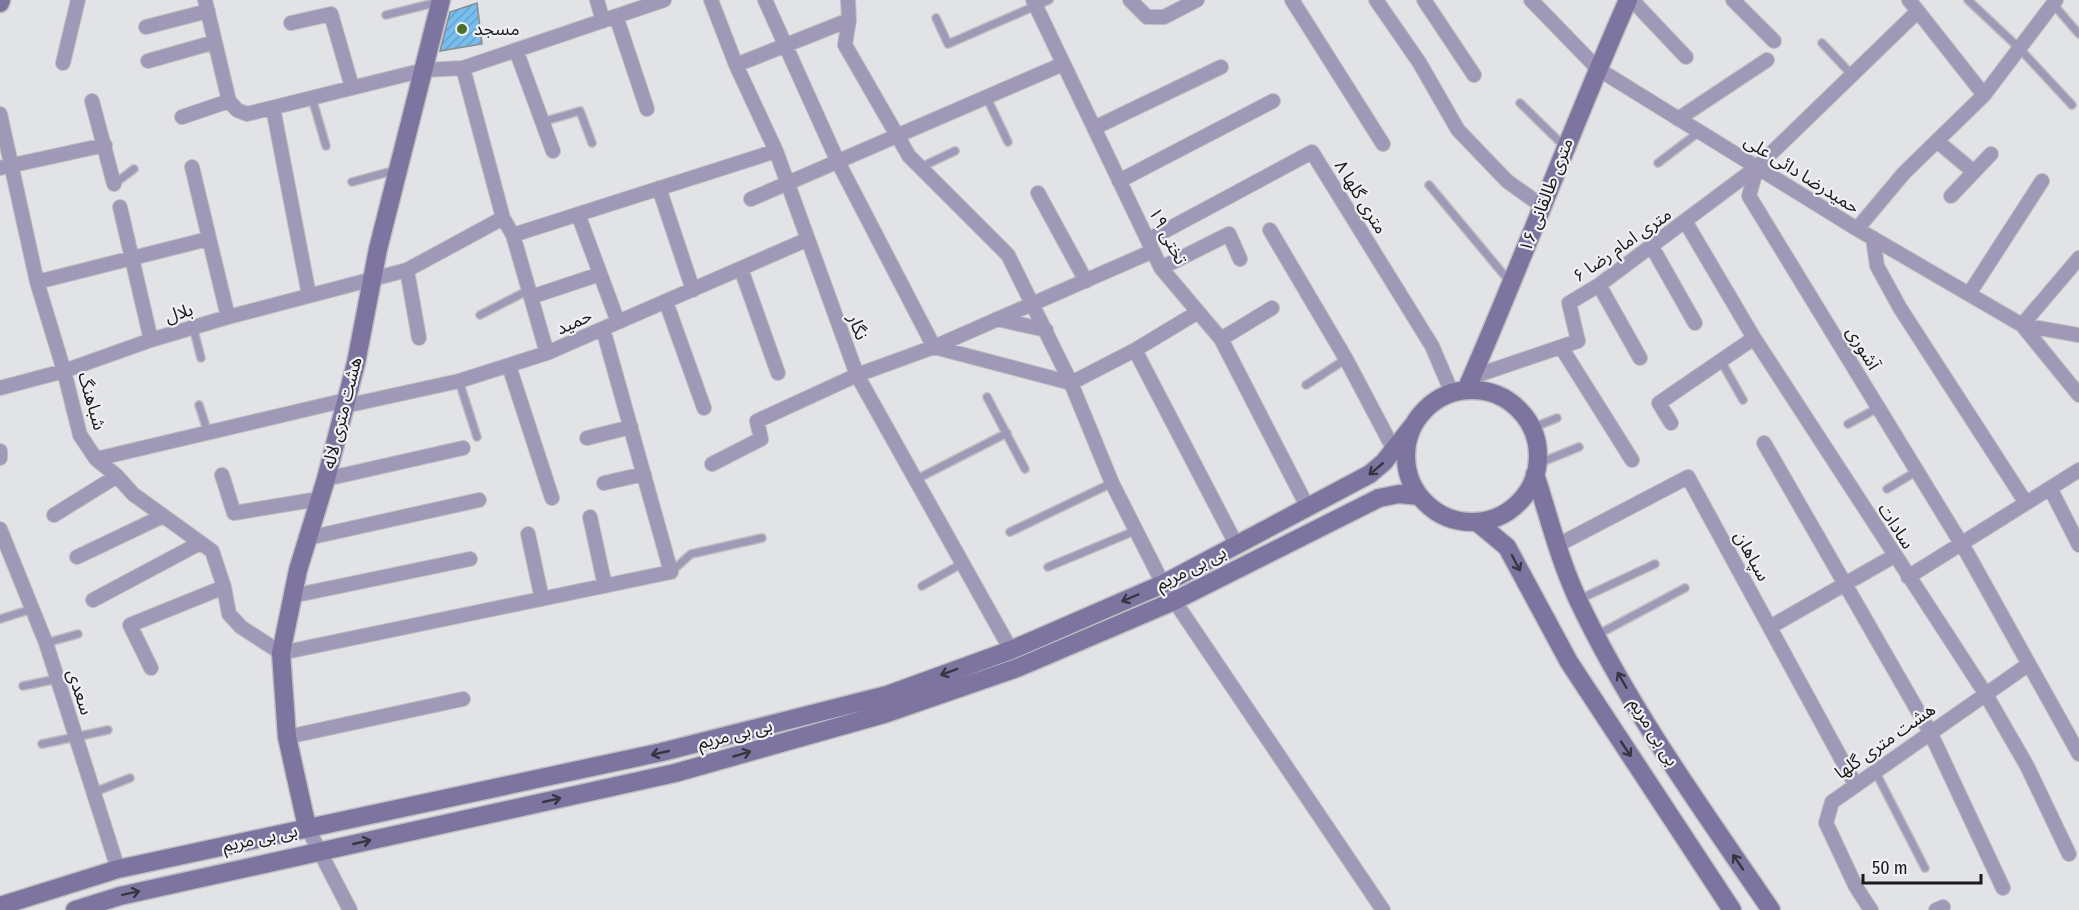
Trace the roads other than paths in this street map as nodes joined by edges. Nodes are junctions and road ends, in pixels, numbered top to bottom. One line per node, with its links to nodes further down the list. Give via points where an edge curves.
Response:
1 (78, 0): 39 (street)
2 (442, 0): 23 (lane); 45 (street, هشت متری لاله)
3 (597, 0): 24 (street)
4 (662, 0): 24 (street)
5 (711, 0): 41 (street, نگار)
6 (765, 0): 33 (street)
7 (848, 0): 26 (street)
8 (1049, 0): 20 (lane)
9 (1130, 0): 10 (street, via 1147,17 1164,17)
10 (1197, 0)
11 (1292, 0): 69 (street)
12 (1376, 0): 96 (street, via 1419,62 1458,130 1508,181)
13 (1424, 0): 46 (street)
14 (1531, 0): 44 (street, حمیدرضا دائی علی)
15 (1630, 0): 36 (street); 44 (street, ۱۶ متری طالقانی)
16 (1733, 0): 30 (street)
17 (1909, 0): 22 (street)
18 (1968, 0): 34 (lane)
19 (2055, 2): 29 (lane); 34 (street)
20 (1034, 3): 25 (lane, via 948,44); 40 (street, تختی ۱۹)
21 (206, 6): 28 (street); 31 (street)
22 (1918, 11): 47 (street, ۶ متری امام رضا); 49 (street)
23 (386, 15)
24 (610, 18): 35 (street); 58 (street)
25 (936, 18)
26 (849, 20): 33 (street); 65 (street, via 845,45)
27 (291, 23): 48 (street, via 331,14)
28 (146, 27)
29 (2079, 34)
30 (1774, 41)
31 (215, 42): 38 (street); 53 (street)
32 (1822, 43): 47 (lane)
33 (786, 45): 41 (street); 77 (street)
34 (2019, 48): 49 (street); 56 (lane)
35 (516, 50): 43 (street); 62 (street)
36 (1686, 57)
37 (1767, 60): 61 (street)
38 (148, 61)
39 (63, 63)
40 (1063, 64): 50 (street); 63 (street, تختی ۱۹)
41 (736, 65): 74 (street, نگار)
42 (1221, 67): 63 (street)
43 (463, 68): 45 (street); 99 (street)
44 (1598, 69): 61 (street, حمیدرضا دائی علی); 72 (street, ۱۶ متری طالقانی)
45 (424, 70): 48 (street); 84 (street, هشت متری لاله)
46 (1474, 75)
47 (1852, 75): 81 (street, ۶ متری امام رضا)
48 (352, 87): 51 (street)
49 (1984, 95): 66 (street)
50 (986, 96): 65 (street); 67 (lane)
51 (312, 98): 57 (street); 71 (lane)
52 (92, 101): 70 (street)
53 (229, 101): 57 (street, via 247,114); 60 (street)
54 (1273, 101): 86 (street)
55 (1520, 103): 72 (lane)
56 (2072, 105)
57 (273, 108): 124 (street)
58 (647, 109)
59 (0, 114): 79 (street, شباهنگ)
60 (183, 117)
61 (1678, 119): 64 (street, حمیدرضا دائی علی)
62 (542, 122): 68 (lane, via 580,111); 73 (street)
63 (1094, 128): 86 (street, تختی ۱۹)
64 (1699, 132): 78 (lane); 81 (street, حمیدرضا دائی علی)
65 (897, 134): 77 (street); 82 (street)
66 (1937, 141): 85 (street); 101 (street)
67 (1008, 142)
68 (592, 143)
69 (1383, 144)
70 (105, 145): 79 (street); 90 (street)
71 (326, 146)
72 (1565, 147): 96 (street, ۱۶ متری طالقانی)
73 (553, 151)
74 (776, 151): 89 (street, نگار); 92 (street)
75 (955, 151): 82 (lane)
76 (1991, 154): 85 (street)
77 (838, 162): 89 (street); 143 (street)
78 (1658, 163)
79 (7, 167): 118 (street, شباهنگ)
80 (192, 167): 105 (street)
81 (1757, 167): 100 (street, ۶ متری امام رضا); 101 (street, حمیدرضا دائی علی); 166 (street, آشوری, via 1749,196)
82 (919, 168): 126 (street, via 1008,255)
83 (134, 169): 90 (lane)
84 (398, 170): 88 (lane); 116 (street, هشت متری لاله)
85 (1974, 172): 94 (street)
86 (1119, 181): 107 (street, تختی ۱۹)
87 (2042, 181): 123 (street)
88 (352, 182)
89 (788, 183): 95 (street); 106 (street, نگار)
90 (114, 184)
91 (1429, 185): 119 (lane)
92 (659, 188): 98 (street); 121 (street)
93 (1038, 194): 117 (street)
94 (1951, 196)
95 (751, 199)
96 (1542, 206): 119 (street, ۱۶ متری طالقانی)
97 (120, 207): 110 (street)
98 (578, 214): 103 (street); 115 (street)
99 (503, 218): 103 (street); 114 (street, بلال)
100 (1685, 221): 108 (street, ۶ متری امام رضا); 140 (street, سادات)
101 (1857, 229): 104 (street, حمیدرضا دائی علی)
102 (1270, 230): 148 (street)
103 (513, 235): 122 (street)
104 (1873, 238): 123 (street, حمیدرضا دائی علی); 203 (street, via 1877,266 1900,308)
105 (208, 239): 110 (street); 130 (street)
106 (806, 240): 113 (street, حمید); 154 (street, نگار)
107 (1150, 246): 112 (street, تختی ۱۹); 117 (street); 158 (street, ۸ متری گلها, via 1312,152 1432,346)
108 (1652, 247): 120 (street, ۶ متری امام رضا); 133 (street)
109 (2079, 258): 134 (street)
110 (132, 259): 118 (street); 142 (street)
111 (1240, 259): 112 (street, via 1229,234)
112 (1161, 268): 128 (street, تختی ۱۹)
113 (741, 269): 121 (street, حمید); 153 (street)
114 (407, 270): 116 (street, بلال); 139 (street)
115 (600, 274): 122 (street); 132 (street)
116 (371, 280): 124 (street, بلال); 163 (street, هشت متری لاله)
117 (1086, 281): 126 (street)
118 (37, 282): 152 (street, شباهنگ)
119 (1512, 284): 158 (street, ۱۶ متری طالقانی)
120 (1599, 285): 144 (street, ۶ متری امام رضا, via 1569,303 1578,341); 149 (street)
121 (693, 290): 125 (street, حمید)
122 (530, 293): 129 (lane); 146 (street)
123 (1969, 294): 134 (street, حمیدرضا دائی علی)
124 (309, 296): 130 (street, بلال)
125 (666, 302): 132 (street, حمید); 165 (street)
126 (1033, 303): 131 (street); 137 (street)
127 (1272, 308): 141 (street)
128 (1198, 312): 141 (street, تختی ۱۹); 145 (street)
129 (480, 315)
130 (228, 317): 135 (street, بلال)
131 (997, 319): 137 (street); 143 (street)
132 (618, 322): 136 (street, حمید)
133 (1695, 323)
134 (2022, 325): 138 (street, حمیدرضا دائی علی); 160 (street)
135 (193, 327): 142 (street, بلال); 147 (lane)
136 (603, 329): 146 (street, حمید); 171 (street)
137 (1046, 330): 156 (street)
138 (2076, 330)
139 (419, 338)
140 (1754, 338): 150 (street); 220 (street, سادات)
141 (1221, 339): 204 (street, تختی ۱۹)
142 (152, 340): 152 (street, بلال)
143 (934, 347): 154 (street); 156 (street)
144 (1562, 347): 158 (street); 184 (street)
145 (1135, 350): 156 (street); 216 (street)
146 (548, 353): 151 (street, حمید)
147 (201, 358)
148 (1346, 358): 157 (lane); 180 (street)
149 (1640, 358)
150 (1721, 361): 162 (lane); 168 (street, via 1659,403)
151 (509, 366): 155 (street, حمید); 200 (street)
152 (64, 371): 159 (street, بلال); 183 (street, شباهنگ, via 80,435)
153 (778, 373)
154 (857, 375): 185 (street, via 757,421 761,440); 194 (street, نگار)
155 (459, 381): 163 (street, حمید); 175 (lane)
156 (1071, 383): 196 (street)
157 (1306, 385)
158 (1463, 387): 169 (street, via 1430,405); 172 (street, via 1505,399)
159 (0, 388)
160 (2079, 395)
161 (987, 397): 174 (lane)
162 (1743, 400)
163 (345, 403): 173 (street, حمید); 193 (street, هشت متری لاله)
164 (199, 405): 173 (lane)
165 (704, 408)
166 (1878, 408): 170 (lane); 189 (street, آشوری)
167 (1557, 418): 172 (lane)
168 (1671, 423)
169 (1414, 424): 180 (street, بی بی مریم); 199 (street, via 1407,442 1406,461)
170 (1848, 424)
171 (631, 427): 176 (street); 190 (street)
172 (1532, 428): 187 (street, via 1537,446)
173 (208, 433): 183 (street, حمید)
174 (1007, 433): 186 (lane); 194 (lane)
175 (477, 437)
176 (587, 438)
177 (1764, 443): 229 (street)
178 (463, 447): 193 (street)
179 (1579, 447): 187 (lane)
180 (1394, 450): 204 (street, بی بی مریم, one-way to 204, via 1370,474)
181 (0, 451): 182 (street)
182 (0, 458)
183 (96, 459): 192 (street, شباهنگ)
184 (1632, 460)
185 (712, 464)
186 (1025, 469)
187 (1536, 469): 208 (street, via 1523,498 1508,512); 219 (street, بی بی مریم)
188 (2079, 470): 197 (street)
189 (1917, 471): 198 (lane); 217 (street, آشوری)
190 (644, 474): 195 (street); 226 (street)
191 (222, 475): 201 (street, via 234,513)
192 (117, 476): 205 (street); 206 (street, شباهنگ, via 133,494)
193 (326, 479): 201 (street, هشت متری لاله)
194 (915, 480): 223 (street, نگار)
195 (604, 483)
196 (1112, 483): 210 (street); 211 (lane)
197 (2050, 488): 203 (street); 218 (street)
198 (1887, 489)
199 (1419, 496): 208 (street, via 1435,511 1454,520); 238 (street, بی بی مریم, via 1379,498)
200 (552, 498)
201 (319, 500): 213 (street, هشت متری لاله)
202 (479, 500): 213 (street)
203 (2026, 503): 217 (street)
204 (1308, 508): 216 (street, بی بی مریم)
205 (54, 515)
206 (163, 516): 215 (street, شباهنگ); 221 (street)
207 (590, 517): 230 (street)
208 (1477, 522): 273 (street, بی بی مریم, one-way to 273, via 1507,547 1569,662)
209 (0, 529): 239 (street, سعدی)
210 (1137, 530): 225 (lane); 228 (street)
211 (1010, 532)
212 (528, 534): 235 (street)
213 (308, 537): 234 (street, هشت متری لاله)
214 (762, 538): 226 (lane, via 691,554)
215 (200, 543): 232 (street, شباهنگ, via 212,551); 236 (street)
216 (1236, 544): 228 (street, بی بی مریم)
217 (1961, 544): 227 (street); 247 (street, آشوری)
218 (2079, 545)
219 (1556, 546): 237 (street, بی بی مریم); 241 (street, سپاهان, via 1688,477)
220 (1893, 556): 227 (street, سادات); 229 (street)
221 (77, 557)
222 (470, 559): 234 (street)
223 (963, 563): 231 (lane); 245 (street, نگار)
224 (1655, 564): 237 (lane)
225 (1048, 567)
226 (671, 572): 230 (street)
227 (1908, 577): 251 (street, سادات)
228 (1163, 584): 238 (street); 245 (street, بی بی مریم, one-way to 245)
229 (1844, 584): 241 (street); 254 (street)
230 (605, 586): 235 (street)
231 (922, 586)
232 (224, 587): 246 (street, شباهنگ, via 229,614 241,627); 248 (street, via 130,625)
233 (1685, 588): 243 (lane)
234 (292, 596): 246 (street, هشت متری لاله)
235 (542, 599): 246 (street)
236 (93, 600)
237 (1578, 600): 243 (street, بی بی مریم)
238 (1174, 601): 264 (street, بی بی مریم, one-way to 238, via 675,773 884,714 1017,669); 272 (street)
239 (32, 609): 240 (lane); 244 (street, سعدی)
240 (0, 619)
241 (1770, 627): 261 (street, سپاهان)
242 (78, 634): 244 (lane)
243 (1597, 635): 274 (street, بی بی مریم, one-way to 243, via 1646,721)
244 (46, 644): 249 (street, سعدی)
245 (1011, 650): 263 (street, بی بی مریم, one-way to 263, via 887,695 662,752)
246 (281, 653): 255 (street, هشت متری لاله)
247 (2029, 664): 251 (street, هشت متری گلها); 258 (street, آشوری)
248 (151, 668)
249 (57, 679): 250 (lane); 256 (street, سعدی)
250 (23, 686)
251 (1984, 693): 254 (street, هشت متری گلها); 265 (street, سادات, via 2027,766)
252 (463, 699): 255 (street)
253 (108, 730): 256 (lane)
254 (1930, 732): 259 (street, هشت متری گلها); 268 (street)
255 (287, 737): 263 (street, هشت متری لاله)
256 (76, 739): 257 (lane); 262 (street, سعدی)
257 (42, 744)
258 (2078, 749)
259 (1875, 771): 261 (street, هشت متری گلها); 266 (lane)
260 (130, 778): 262 (lane)
261 (1855, 784): 275 (street, هشت متری گلها, via 1832,802 1826,823)
262 (92, 794): 267 (street, سعدی)
263 (307, 827): 264 (street); 267 (street, بی بی مریم)
264 (320, 852): 270 (street, بی بی مریم, one-way to 264, via 120,896); 271 (street)
265 (2069, 854)
266 (1925, 868)
267 (118, 869): 269 (street, بی بی مریم)
268 (2003, 888)
269 (0, 906)
270 (75, 910)
271 (350, 910)
272 (1383, 910)
273 (1732, 910)
274 (1771, 910)
275 (1871, 910)

